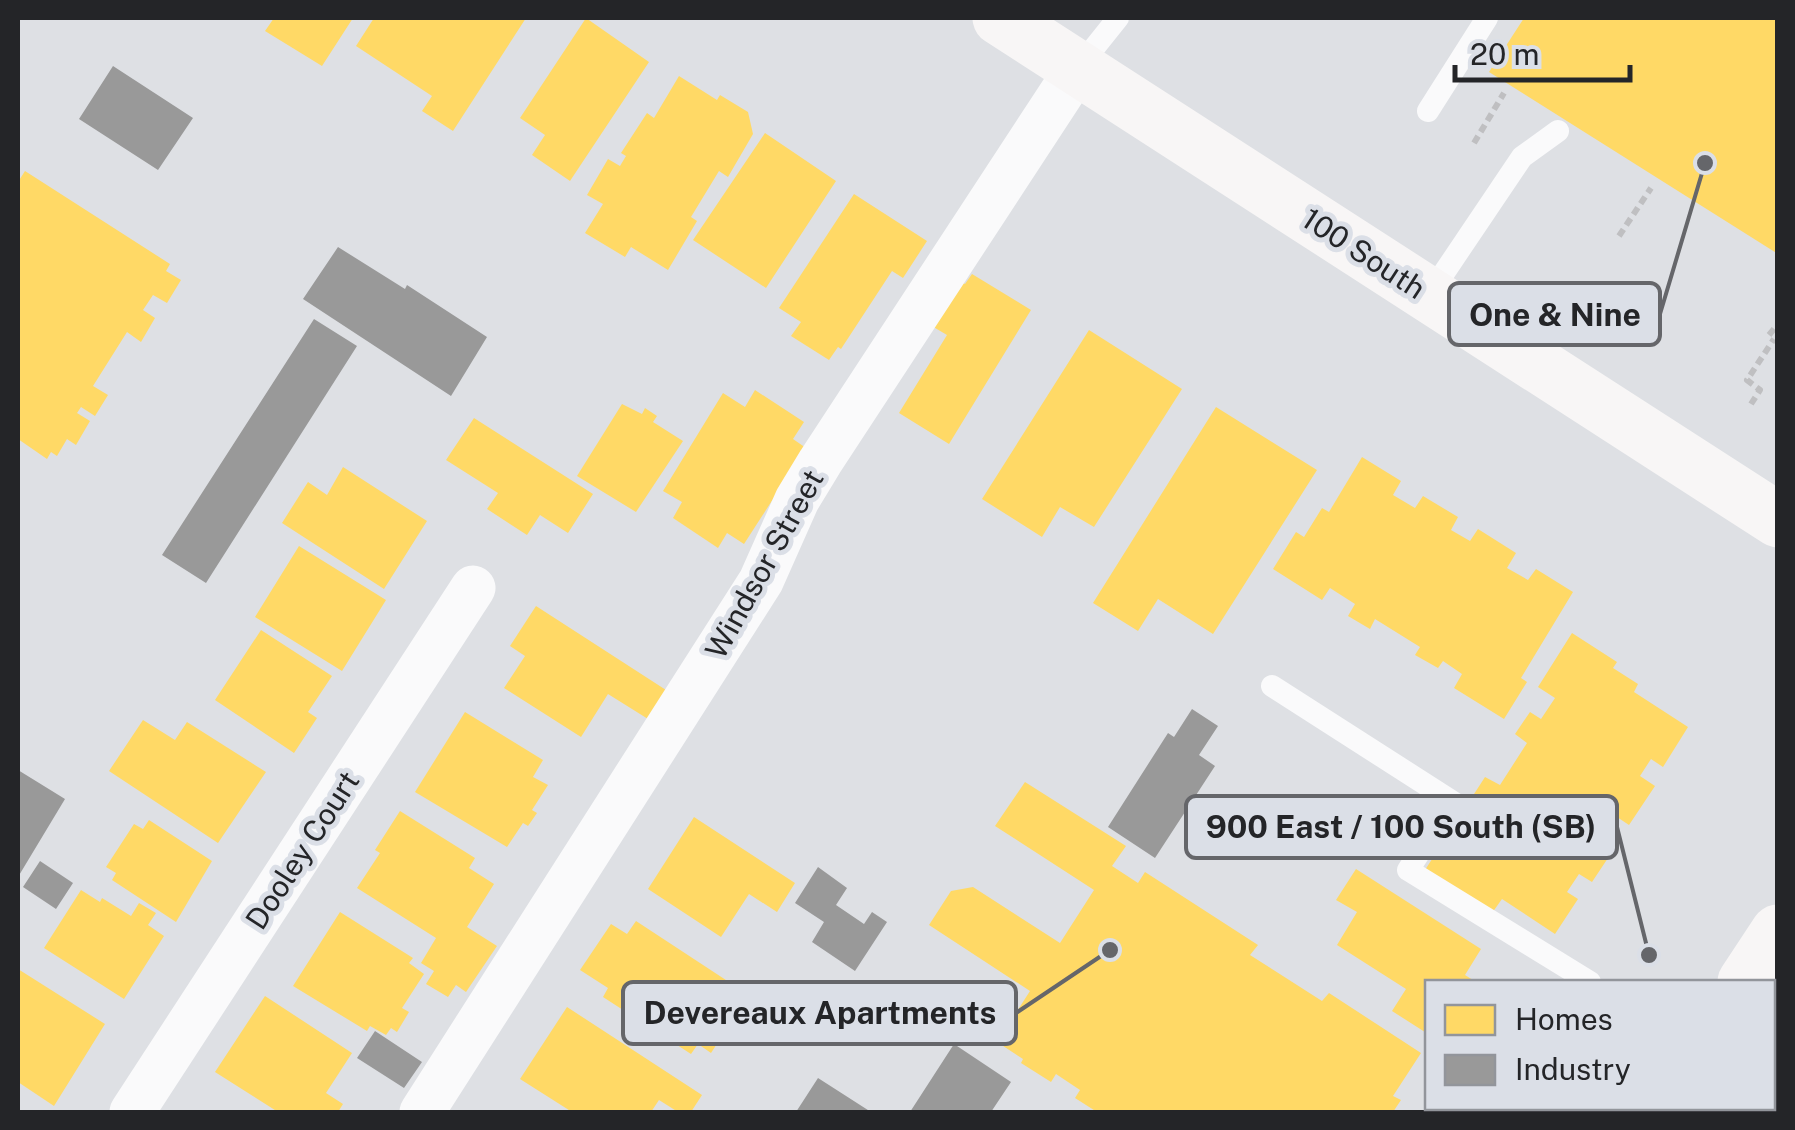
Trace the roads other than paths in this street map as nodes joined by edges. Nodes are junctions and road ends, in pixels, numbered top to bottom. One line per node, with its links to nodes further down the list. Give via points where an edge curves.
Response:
1 (1000, 18): 4 (main road, 100 South)
2 (1118, 18): 4 (lane)
3 (1487, 18): 5 (lane)
4 (1078, 68): 7 (main road, 100 South); 15 (street, Windsor Street, via 820,462 761,582)
5 (1428, 112)
6 (1558, 131): 7 (lane, via 1522,158)
7 (1429, 294): 8 (main road, 100 South)
8 (1778, 520)
9 (472, 588): 14 (street, Dooley Court)
10 (1272, 686): 12 (lane, via 1454,802 1408,870)
11 (1778, 932): 13 (main road)
12 (1587, 980)
13 (1746, 980)
14 (132, 1112)
15 (422, 1112)

